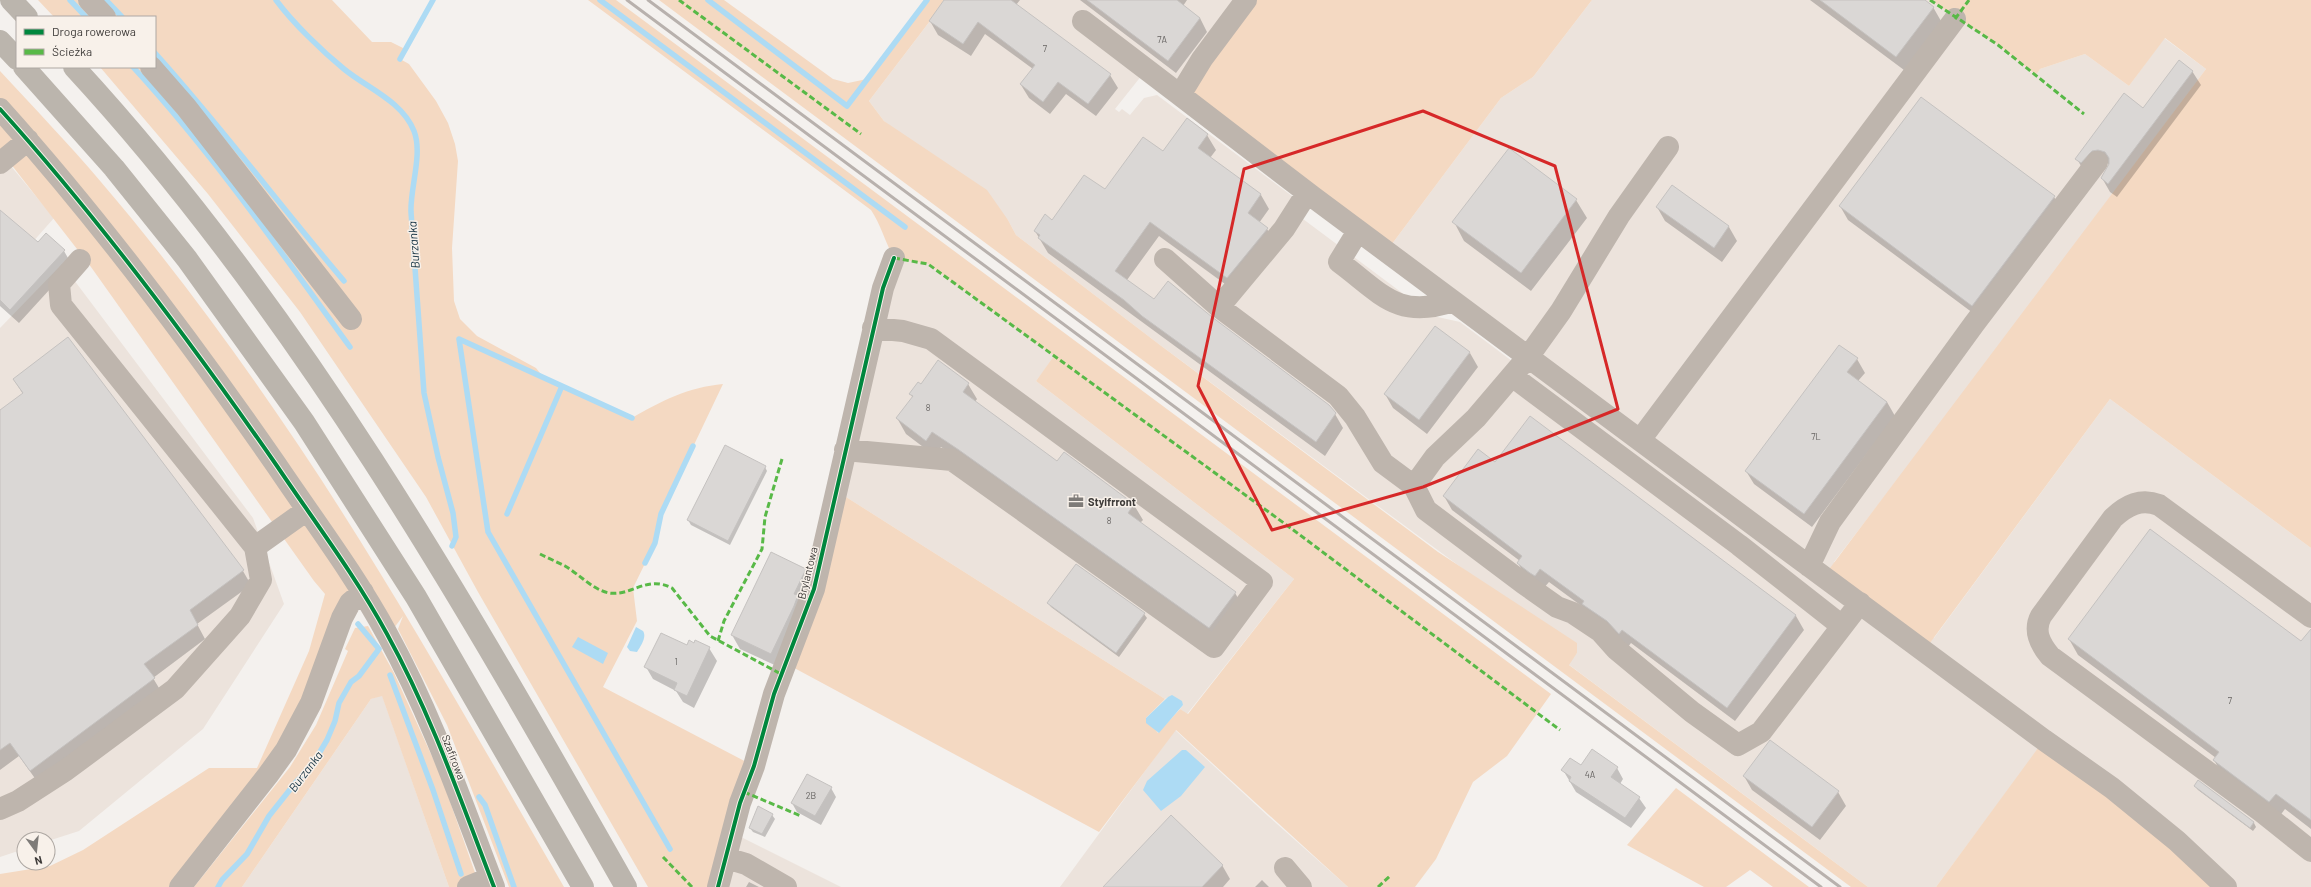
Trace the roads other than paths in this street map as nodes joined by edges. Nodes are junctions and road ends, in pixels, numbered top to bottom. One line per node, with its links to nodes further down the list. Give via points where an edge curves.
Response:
1 (11, 0): 4 (highway)
2 (89, 0): 5 (street)
3 (1246, 0): 13 (street, via 1202,59)
4 (26, 16)
5 (104, 16)
6 (1955, 18): 30 (street)
7 (1083, 21): 13 (street)
8 (0, 41): 9 (highway)
9 (16, 58)
10 (25, 68): 47 (highway, via 114,168 187,259 304,422 416,597)
11 (75, 68): 48 (highway, via 216,236 325,386 392,488 463,604)
12 (152, 68): 26 (street, via 196,120)
13 (1180, 96): 19 (street)
14 (0, 109): 15 (street, Szafirowa)
15 (28, 140): 18 (street); 33 (street, Szafirowa, via 137,272)
16 (1668, 147): 28 (street, via 1619,216 1561,311)
17 (2097, 162): 35 (street, via 1974,324 1830,522)
18 (0, 163)
19 (1308, 193): 20 (street); 25 (street, via 1284,229)
20 (1358, 231): 24 (street); 24 (street, via 1339,262 1401,306 1423,308)
21 (894, 258): 27 (street, Brylantowa)
22 (1165, 259): 25 (street)
23 (80, 260): 34 (street, via 59,284 61,305)
24 (1453, 301): 28 (street)
25 (1219, 307): 32 (street, via 1338,396 1360,424 1383,463)
26 (351, 318)
27 (873, 328): 31 (street, Brylantowa); 31 (street, via 903,331 932,339 1262,582 1214,648 952,460)
28 (1528, 357): 29 (street); 30 (street)
29 (1512, 376): 32 (street, via 1476,418 1435,457); 39 (street, via 1739,545)
30 (1640, 440): 35 (street)
31 (845, 450): 42 (street, Brylantowa, via 814,589 774,694 754,766 740,803)
32 (1414, 486): 39 (street, via 1426,510 1557,607 1573,613 1600,631 1616,649 1692,712 1738,745 1761,732)
33 (307, 510): 34 (street); 36 (street, Szafirowa)
34 (255, 547): 40 (street, via 261,580 240,616 175,689 66,770 18,801)
35 (1809, 566): 37 (street)
36 (362, 592): 44 (street, Szafirowa, via 388,636 433,728); 45 (street, via 350,603 342,618 311,703 289,744 268,775)
37 (1860, 603): 39 (street); 52 (street, via 2112,788 2178,841)
38 (2311, 617): 41 (street, via 2159,505 2148,501 2128,506 2113,518 2041,616 2038,627 2041,644 2050,656)
39 (1842, 626)
40 (0, 808)
41 (2311, 851)
42 (726, 858): 49 (street, Brylantowa); 50 (street, via 746,864)
43 (1285, 868): 51 (street)
44 (492, 882): 46 (street)
45 (180, 887)
46 (468, 887)
47 (583, 887)
48 (626, 887)
49 (718, 887)
50 (786, 887)
51 (1302, 887)
52 (2226, 887)

